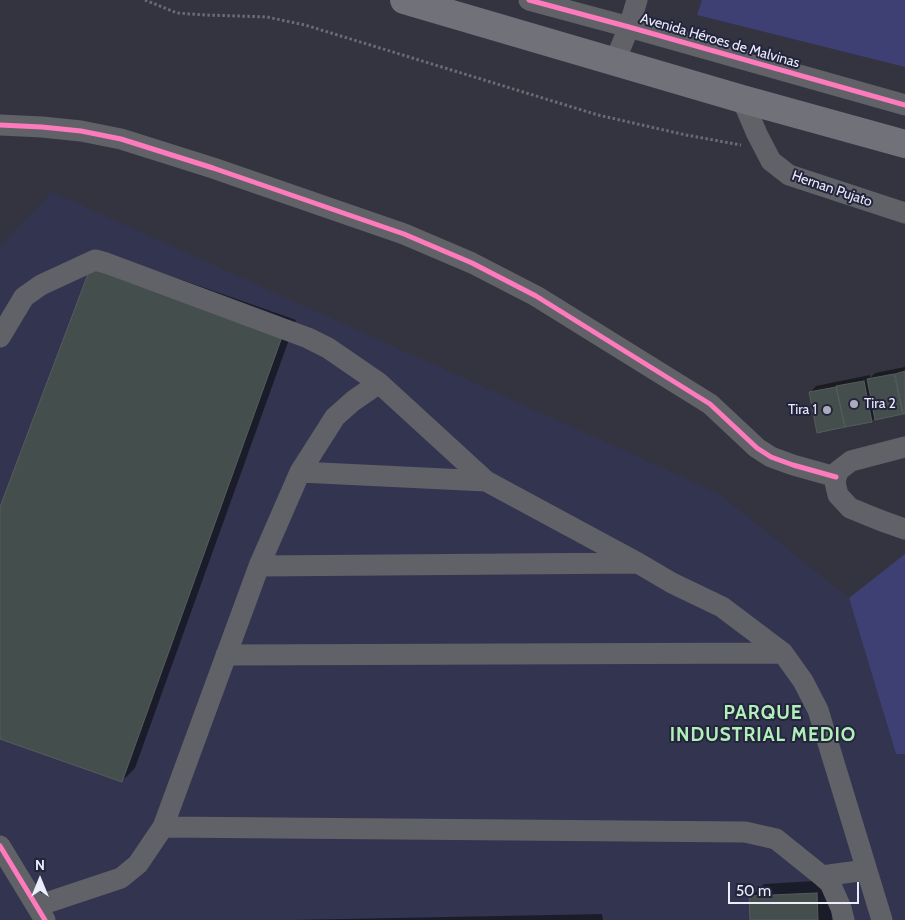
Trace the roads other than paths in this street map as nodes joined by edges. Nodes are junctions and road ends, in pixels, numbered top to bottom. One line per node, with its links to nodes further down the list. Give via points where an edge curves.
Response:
1 (404, 0): 5 (highway)
2 (529, 0): 4 (street, Avenida Héroes de Malvinas)
3 (637, 0): 4 (street)
4 (629, 27): 5 (street); 7 (street, Avenida Héroes de Malvinas)
5 (616, 62): 6 (highway)
6 (742, 99): 9 (highway); 10 (street, Hernan Pujato, via 771,162 789,175)
7 (905, 105)
8 (0, 125): 15 (street, via 42,126 121,139 404,234 472,263 536,296 710,404 771,457)
9 (905, 144)
10 (905, 213)
11 (0, 337): 12 (street, via 24,298 65,273 95,260 308,338)
12 (379, 383): 14 (street, via 335,416); 16 (street)
13 (905, 447): 15 (street, via 851,461 838,471)
14 (300, 472): 16 (street); 19 (street)
15 (836, 477): 17 (street, via 838,495 850,508)
16 (486, 481): 18 (street)
17 (905, 529)
18 (638, 562): 19 (street); 20 (street, via 722,607)
19 (259, 566): 21 (street)
20 (783, 653): 21 (street); 24 (street, via 818,710)
21 (226, 655): 22 (street)
22 (163, 827): 25 (street, via 745,832 776,839); 26 (street, via 138,864 121,878)
23 (0, 846): 26 (street)
24 (866, 870): 25 (street); 28 (street)
25 (822, 876): 27 (street, via 830,883)
26 (41, 913)
27 (844, 920)
28 (882, 920)

